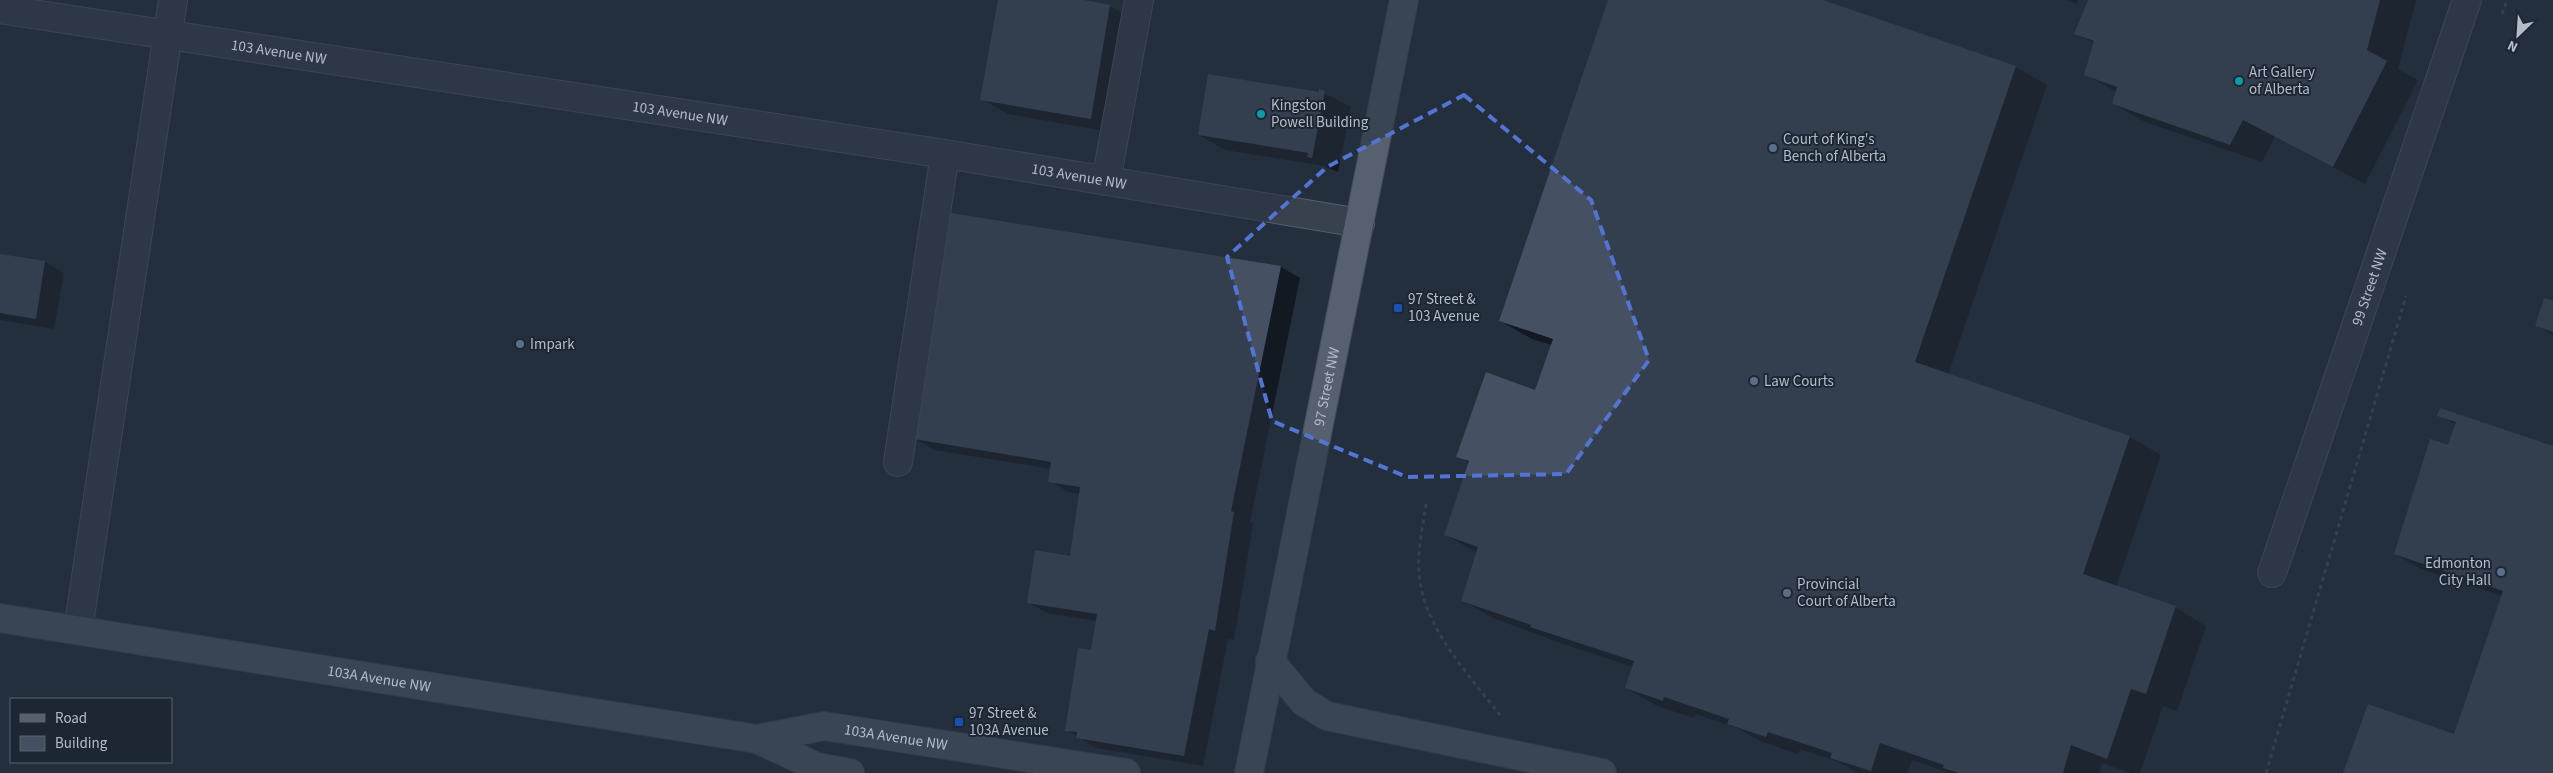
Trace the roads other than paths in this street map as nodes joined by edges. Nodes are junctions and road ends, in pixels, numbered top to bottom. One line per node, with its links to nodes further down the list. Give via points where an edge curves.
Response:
1 (173, 0): 6 (street)
2 (1139, 0): 8 (street)
3 (1404, 0): 9 (main road, 97 Street NW)
4 (2468, 0): 11 (street, 99 Street NW)
5 (0, 8): 6 (street, 103 Avenue NW)
6 (168, 34): 7 (street, 103 Avenue NW); 13 (street)
7 (945, 154): 8 (street, 103 Avenue NW); 10 (street)
8 (1106, 181): 9 (street, 103 Avenue NW)
9 (1360, 223): 14 (main road, 97 Street NW)
10 (898, 462)
11 (2272, 573)
12 (0, 618): 13 (main road, 103A Avenue NW)
13 (78, 630): 15 (main road, 103A Avenue NW)
14 (1270, 661): 18 (main road, 97 Street NW); 19 (main road, via 1304,702 1327,716)
15 (757, 739): 16 (main road, 103A Avenue NW, via 817,767); 17 (main road, 103A Avenue NW, via 824,726)
16 (850, 773)
17 (1126, 773)
18 (1249, 773)
19 (1602, 773)

